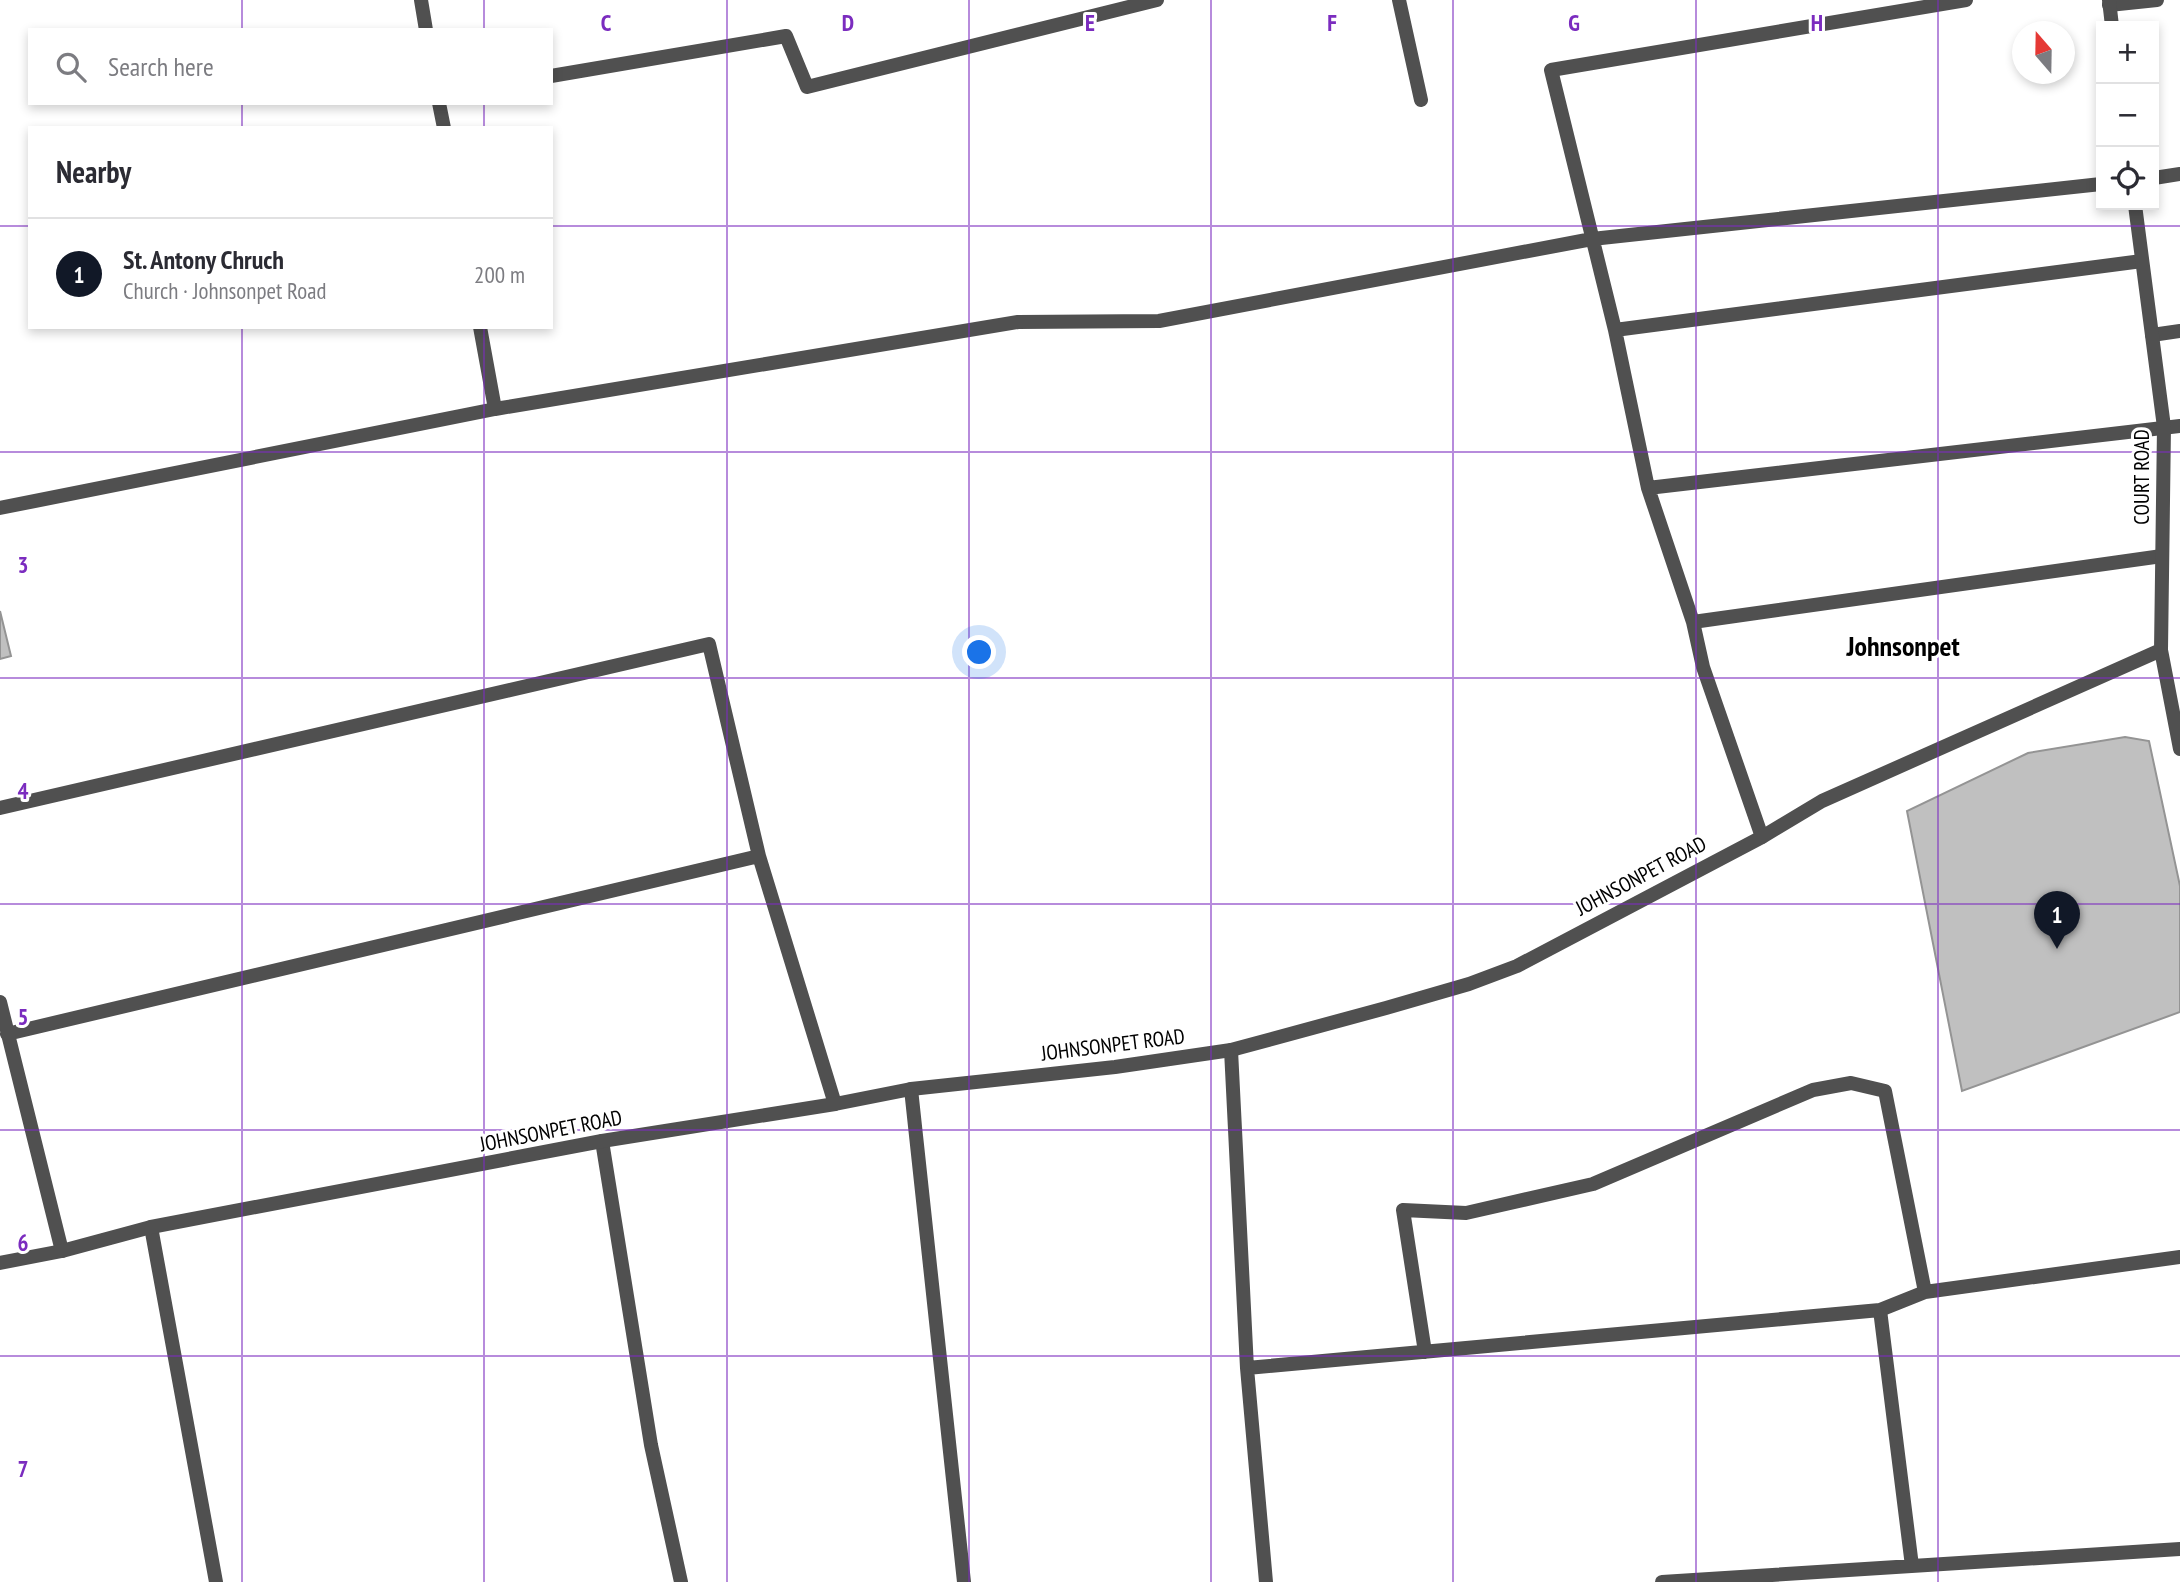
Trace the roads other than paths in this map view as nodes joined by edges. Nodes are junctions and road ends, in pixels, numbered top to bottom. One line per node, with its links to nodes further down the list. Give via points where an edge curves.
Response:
1 (421, 0): 8 (street)
2 (1157, 0): 9 (street, via 807,87 786,36)
3 (1399, 0): 10 (street)
4 (1966, 0): 17 (street, via 1551,70)
5 (2157, 0): 6 (street)
6 (2109, 3): 7 (street)
7 (2111, 21)
8 (426, 28)
9 (553, 76)
10 (1421, 100)
11 (439, 105): 12 (street)
12 (444, 126)
13 (2180, 174): 14 (street)
14 (2159, 176)
15 (2096, 185): 17 (street)
16 (2136, 210): 18 (street, COURT ROAD)
17 (1592, 239): 20 (street); 23 (street, via 1159,321 1018,322)
18 (2142, 261): 20 (street); 22 (street, COURT ROAD)
19 (480, 329): 23 (street)
20 (1615, 330): 26 (street)
21 (2180, 331): 22 (street)
22 (2152, 335): 25 (street, COURT ROAD)
23 (495, 409): 27 (street)
24 (2180, 426): 25 (street)
25 (2164, 427): 26 (street); 28 (street, COURT ROAD)
26 (1648, 488): 29 (street)
27 (0, 508)
28 (2162, 556): 29 (street); 30 (street, COURT ROAD)
29 (1693, 622): 33 (street, via 1703,667)
30 (2161, 650): 31 (street, COURT ROAD); 33 (street, JOHNSONPET ROAD, via 1822,801)
31 (2180, 749)
32 (0, 808): 34 (street, via 709,644)
33 (1762, 837): 37 (street, JOHNSONPET ROAD, via 1517,966)
34 (759, 856): 36 (street); 39 (street)
35 (0, 1002): 36 (street)
36 (7, 1034): 42 (street)
37 (1231, 1050): 38 (street, JOHNSONPET ROAD); 48 (street)
38 (911, 1089): 39 (street, JOHNSONPET ROAD); 53 (street)
39 (835, 1104): 40 (street, JOHNSONPET ROAD)
40 (602, 1141): 41 (street, JOHNSONPET ROAD); 52 (street, via 651,1445)
41 (151, 1227): 42 (street, JOHNSONPET ROAD); 51 (street)
42 (62, 1251): 44 (street, JOHNSONPET ROAD)
43 (2180, 1257): 45 (street)
44 (0, 1264)
45 (1925, 1292): 46 (street); 47 (street, via 1885,1091 1851,1083 1813,1090 1593,1184 1466,1213 1403,1210)
46 (1880, 1310): 47 (street); 50 (street)
47 (1425, 1352): 48 (street)
48 (1247, 1368): 54 (street)
49 (2180, 1549): 50 (street)
50 (1912, 1566): 55 (street)
51 (215, 1582)
52 (681, 1582)
53 (964, 1582)
54 (1266, 1582)
55 (1662, 1582)

